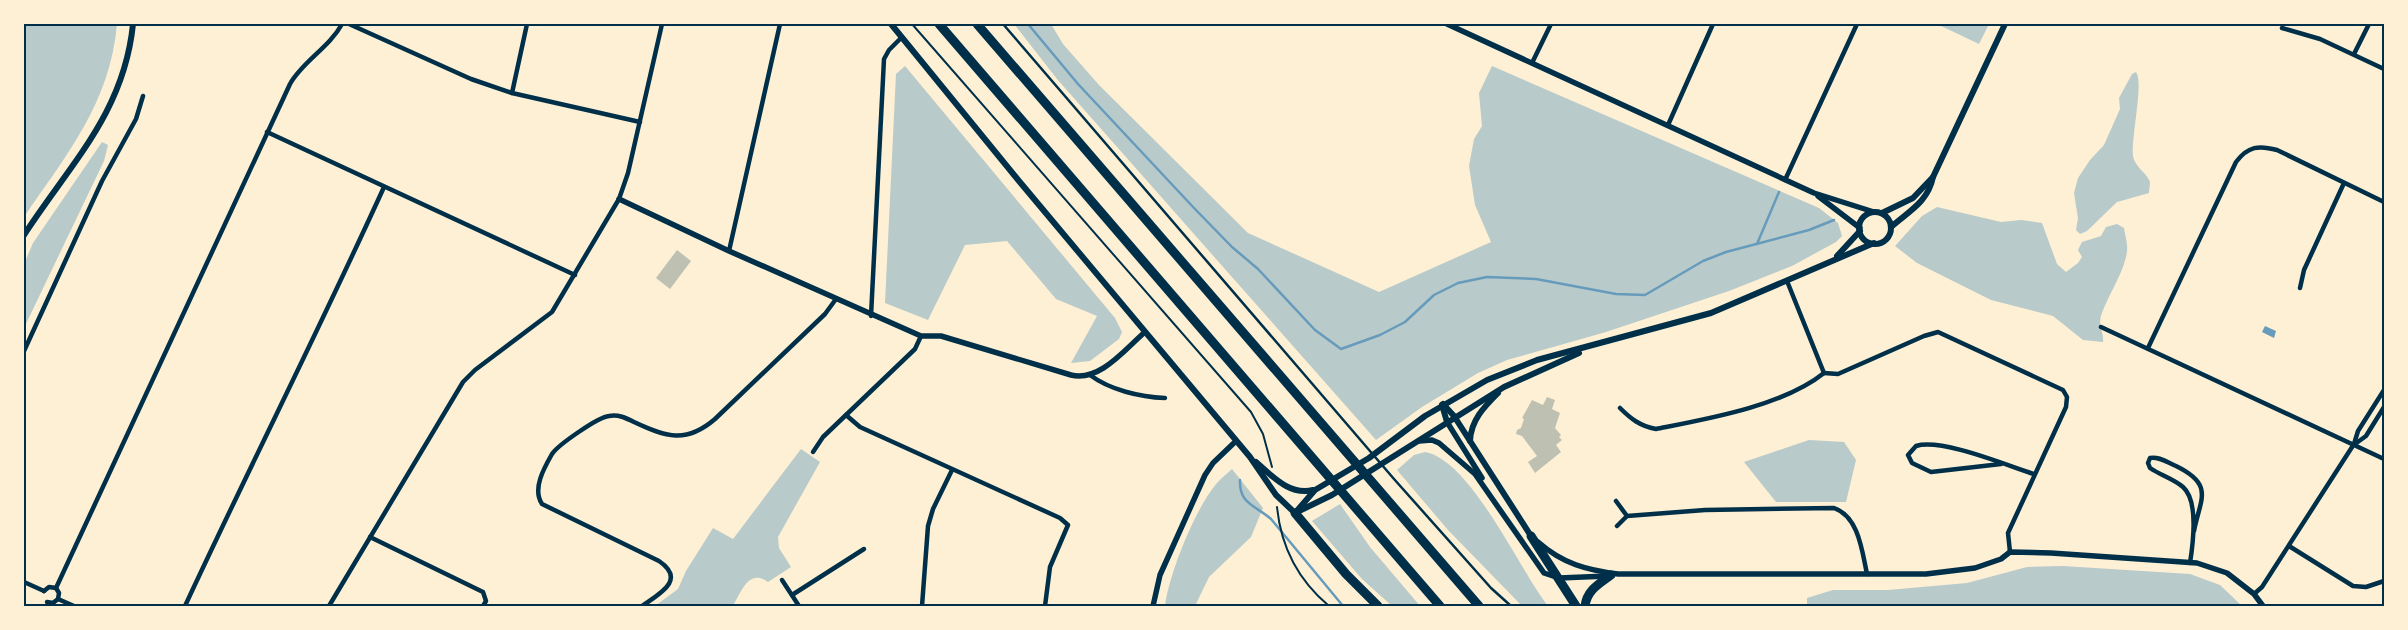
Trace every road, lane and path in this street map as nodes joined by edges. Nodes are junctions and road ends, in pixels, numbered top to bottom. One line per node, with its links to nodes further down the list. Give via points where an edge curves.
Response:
1 (133, 24): 39 (main road, via 125,68 110,106 76,163)
2 (342, 24): 27 (street, via 293,78)
3 (349, 24): 23 (street)
4 (527, 24): 23 (street)
5 (662, 24): 25 (street)
6 (780, 24): 41 (street)
7 (891, 24): 19 (main road)
8 (912, 24): 73 (path, via 1251,412 1263,434)
9 (940, 24): 113 (highway)
10 (977, 24): 114 (highway)
11 (1003, 24): 115 (lane, via 1394,479)
12 (1447, 24): 21 (street)
13 (1551, 24): 21 (street)
14 (1713, 24): 26 (street)
15 (1857, 24): 29 (street)
16 (2005, 24): 28 (main road)
17 (2369, 24): 20 (street)
18 (2282, 28): 20 (street, via 2312,36)
19 (902, 37): 47 (street, via 884,59); 49 (main road)
20 (2354, 54): 22 (street)
21 (1532, 63): 26 (street)
22 (2384, 69)
23 (512, 93): 25 (street)
24 (143, 96): 53 (street, via 136,119 102,181)
25 (640, 122): 33 (street)
26 (1668, 125): 29 (street)
27 (267, 132): 31 (street); 96 (street)
28 (1933, 177): 36 (main road, via 1913,198); 37 (main road, via 1926,197)
29 (1785, 180): 32 (street)
30 (2344, 184): 34 (street); 45 (street, via 2304,270); 52 (street, via 2277,150 2262,146 2243,153)
31 (384, 187): 43 (street); 103 (street)
32 (1814, 193): 35 (street); 38 (street)
33 (620, 199): 41 (street); 43 (street)
34 (2384, 202)
35 (1874, 212): 36 (main road); 38 (main road, via 1865,216)
36 (1882, 213): 37 (main road)
37 (1891, 227): 40 (main road, via 1888,237)
38 (1860, 230): 40 (main road, via 1865,239); 42 (main road)
39 (24, 235)
40 (1874, 243): 42 (main road)
41 (729, 251): 46 (street)
42 (1835, 259): 44 (main road)
43 (575, 275): 85 (street, via 546,318 465,378)
44 (1786, 281): 51 (main road, via 1711,313); 54 (street)
45 (2300, 288)
46 (836, 299): 47 (street); 106 (street, via 826,314 715,420 699,431 667,436 611,415 598,420 552,454 537,488 542,504 659,561 670,573 668,587)
47 (871, 316): 50 (street)
48 (2101, 327): 52 (street)
49 (1145, 332): 55 (street, via 1106,366); 65 (main road)
50 (921, 336): 55 (street, via 941,336 1071,375); 62 (street, via 915,349)
51 (1599, 345): 56 (main road); 59 (main road, via 1508,370)
52 (2148, 348): 68 (street)
53 (24, 351)
54 (1824, 373): 61 (street, via 1809,385 1722,417 1656,429 1632,420); 75 (street, via 1838,374 1938,332 2057,385 2066,393 2067,402)
55 (1090, 375): 58 (street, via 1102,383 1144,397)
56 (1504, 387): 63 (main road); 66 (main road, via 1478,416 1471,429)
57 (2384, 390): 68 (street)
58 (1165, 398)
59 (1442, 405): 63 (main road); 64 (main road); 76 (main road, via 1369,458)
60 (2384, 407): 68 (street, via 2366,436)
61 (1620, 408)
62 (846, 415): 69 (street, via 823,436); 74 (street, via 860,427)
63 (1455, 417): 64 (main road); 66 (main road)
64 (1447, 422): 67 (main road); 77 (street)
65 (1236, 441): 70 (main road); 110 (street, via 1213,463 1205,476 1160,576)
66 (1470, 442): 84 (main road)
67 (1413, 444): 77 (street, via 1425,440 1439,444 1471,470); 80 (main road, via 1332,495)
68 (2354, 444): 71 (street); 86 (street)
69 (813, 452)
70 (1250, 457): 76 (main road, via 1289,488 1302,492); 80 (main road, via 1276,495)
71 (2384, 459)
72 (2002, 464): 72 (street, via 1931,472 1912,463 1908,455 1914,446 1928,444 1977,454); 75 (street)
73 (1272, 467)
74 (952, 470): 108 (street, via 928,526); 109 (street, via 1060,518 1068,525 1050,567)
75 (2034, 474): 88 (street, via 2008,533)
76 (1315, 490): 80 (main road)
77 (1490, 493): 92 (street, via 1539,568)
78 (1616, 501): 81 (street)
79 (1276, 504): 111 (path, via 1288,556 1301,578)
80 (1294, 513): 112 (highway)
81 (1627, 516): 82 (street); 90 (street, via 1705,510 1834,508 1851,520)
82 (1618, 526)
83 (2194, 531): 83 (street, via 2188,493 2182,486 2150,468 2150,458 2158,458 2188,472 2197,480 2202,505); 89 (street)
84 (1532, 536): 91 (street, via 1568,564); 92 (highway)
85 (370, 537): 104 (street); 105 (street, via 483,592 486,601)
86 (2289, 546): 94 (street, via 2353,586 2364,587); 98 (street)
87 (864, 549): 99 (street)
88 (2010, 552): 89 (street); 90 (street, via 2001,559 1975,568 1952,572)
89 (2190, 562): 98 (street, via 2223,571)
90 (1867, 574): 91 (street)
91 (1615, 575): 92 (street); 117 (highway, via 1593,588)
92 (1559, 578): 116 (highway)
93 (782, 580): 99 (street)
94 (2384, 581)
95 (24, 582): 97 (street)
96 (56, 588): 97 (street, via 49,587); 100 (street)
97 (44, 591): 101 (street)
98 (2254, 594): 118 (street)
99 (792, 595): 107 (street)
100 (58, 599): 101 (street); 102 (street)
101 (46, 604)
102 (74, 606)
103 (185, 606)
104 (330, 606)
105 (483, 606)
106 (642, 606)
107 (799, 606)
108 (922, 606)
109 (1045, 606)
110 (1153, 606)
111 (1329, 606)
112 (1378, 606)
113 (1440, 606)
114 (1479, 606)
115 (1511, 606)
116 (1576, 606)
117 (1586, 606)
118 (2263, 606)

